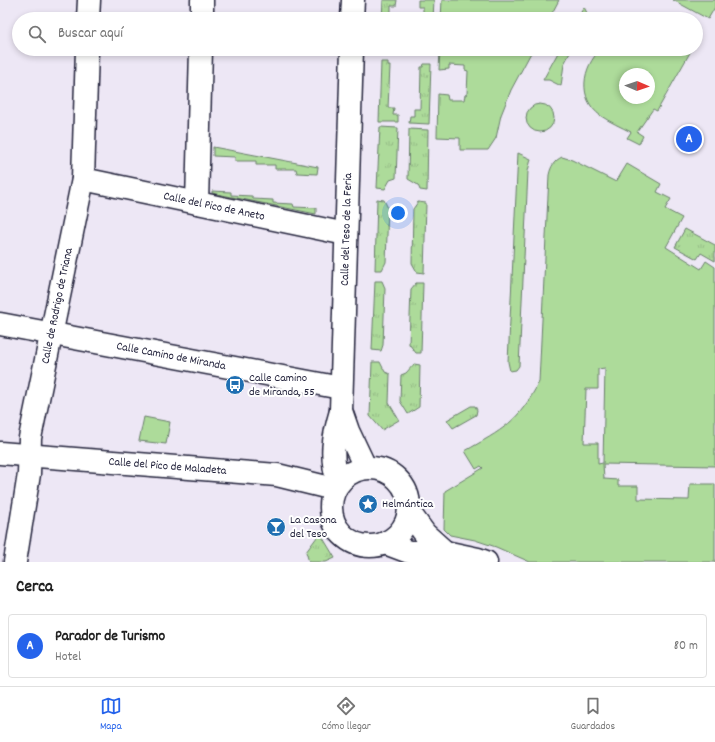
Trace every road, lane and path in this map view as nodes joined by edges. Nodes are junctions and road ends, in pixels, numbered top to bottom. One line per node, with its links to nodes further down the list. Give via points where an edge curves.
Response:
1 (89, 0): 4 (street)
2 (202, 0): 5 (street)
3 (353, 0): 6 (street)
4 (88, 12)
5 (202, 12)
6 (352, 12)
7 (87, 56): 10 (street, Calle de Rodrigo de Triana)
8 (201, 56): 11 (street)
9 (352, 56): 12 (street, Calle del Teso de la Feria)
10 (83, 179): 11 (street, Calle del Pico de Aneto); 14 (street, Calle de Rodrigo de Triana)
11 (197, 203): 12 (street, Calle del Pico de Aneto)
12 (346, 234): 15 (street, Calle del Teso de la Feria)
13 (0, 324): 14 (street, Calle Camino de Miranda)
14 (53, 333): 15 (street, Calle Camino de Miranda); 18 (street, Calle de Rodrigo de Triana)
15 (341, 388): 16 (street, Calle del Teso de la Feria)
16 (341, 411): 19 (street, Calle del Teso de la Feria); 20 (street, Calle del Teso de la Feria, via 333,435)
17 (0, 453): 18 (street, Calle del Pico de Maladeta)
18 (28, 455): 20 (street, Calle del Pico de Maladeta, via 277,476); 24 (street, Calle de Rodrigo de Triana, via 29,474)
19 (365, 467): 20 (street, via 354,470); 21 (street, via 386,470 397,478 408,497)
20 (336, 486): 22 (street, via 330,511 335,527 344,537)
21 (409, 512): 22 (street, via 405,526 397,536); 23 (street, via 425,534)
22 (372, 551): 23 (street)
23 (445, 552): 25 (street)
24 (15, 562)
25 (486, 562)

